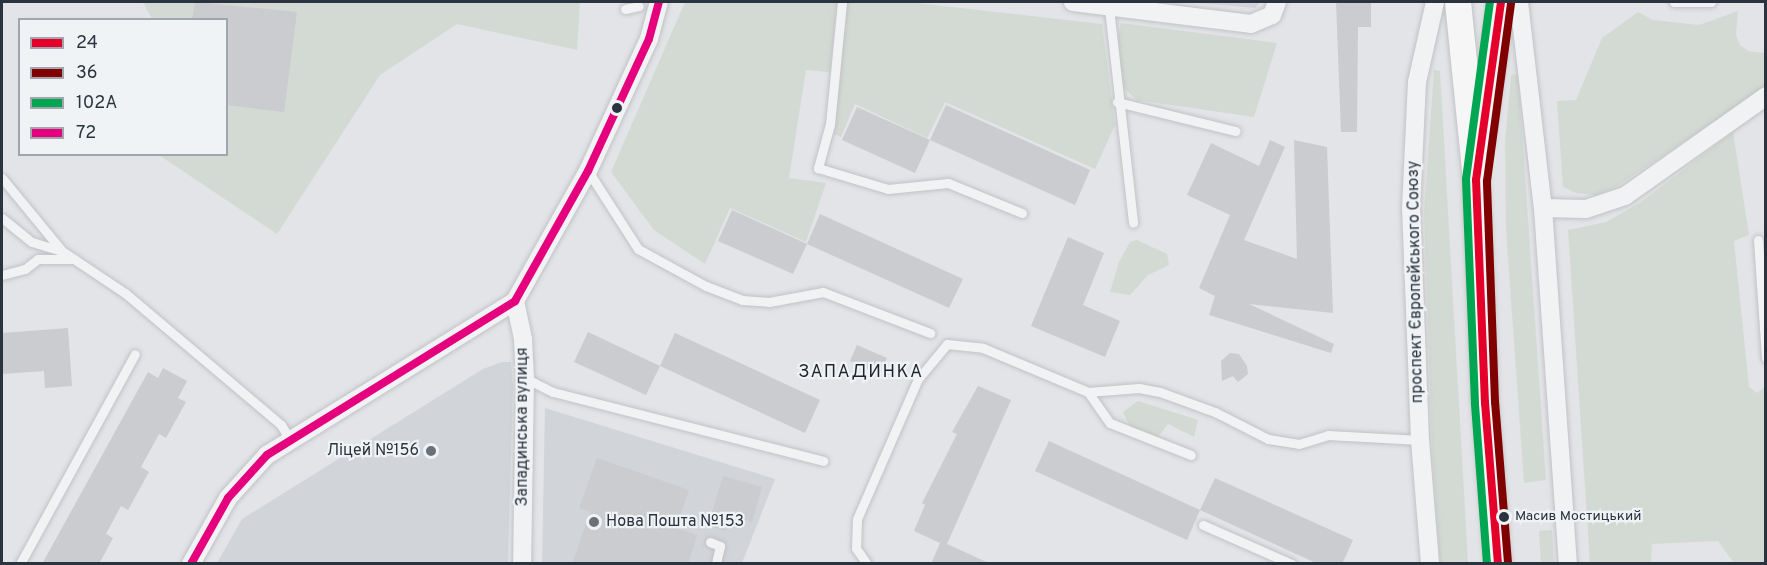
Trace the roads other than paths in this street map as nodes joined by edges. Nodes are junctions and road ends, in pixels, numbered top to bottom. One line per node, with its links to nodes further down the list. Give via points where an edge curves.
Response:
1 (659, 2): 17 (street, via 649,39)
2 (842, 2): 21 (lane, via 830,124 818,168 888,189 948,183)
3 (1073, 2): 12 (street)
4 (1277, 2): 12 (street, via 1272,15 1251,24)
5 (1435, 2): 35 (street, проспект Європейського Союзу, via 1417,82 1413,139 1411,209)
6 (1458, 2): 19 (main road)
7 (1501, 2): 19 (main road)
8 (1519, 2): 20 (street)
9 (1674, 2): 10 (lane)
10 (1711, 2)
11 (639, 6): 13 (lane)
12 (1109, 8): 15 (lane)
13 (625, 9)
14 (1766, 96): 20 (street, via 1625,196 1587,209)
15 (1117, 102): 16 (lane); 23 (lane)
16 (1235, 130)
17 (588, 171): 28 (street); 29 (lane, via 638,249 706,286 742,300 769,302 823,292)
18 (2, 178): 25 (lane)
19 (1476, 180): 47 (main road, via 1485,403)
20 (1543, 208): 48 (street)
21 (1022, 213)
22 (2, 218): 25 (lane, via 32,242)
23 (1133, 223)
24 (1758, 240): 31 (lane)
25 (62, 251): 26 (lane)
26 (76, 259): 27 (lane, via 38,259 25,269); 34 (lane, via 166,324 281,425)
27 (2, 275)
28 (515, 301): 32 (street, Западинська вулиця); 34 (street)
29 (930, 333)
30 (135, 354): 40 (lane)
31 (1766, 357)
32 (525, 378): 37 (lane, via 553,392); 42 (street, Западинська вулиця)
33 (1088, 392): 35 (lane, via 1139,388 1160,392 1215,412 1268,439 1299,444 1328,435); 36 (lane, via 1110,423); 44 (lane, via 983,348 947,344 918,379 857,519 856,548)
34 (289, 438): 41 (street, via 255,466 228,498)
35 (1420, 440): 46 (street, проспект Європейського Союзу)
36 (1191, 455)
37 (823, 461)
38 (1203, 525): 45 (lane)
39 (710, 542): 43 (lane, via 720,546)
40 (20, 564)
41 (190, 564)
42 (522, 564)
43 (716, 564)
44 (867, 564)
45 (1292, 564)
46 (1430, 564)
47 (1498, 564)
48 (1568, 564)

